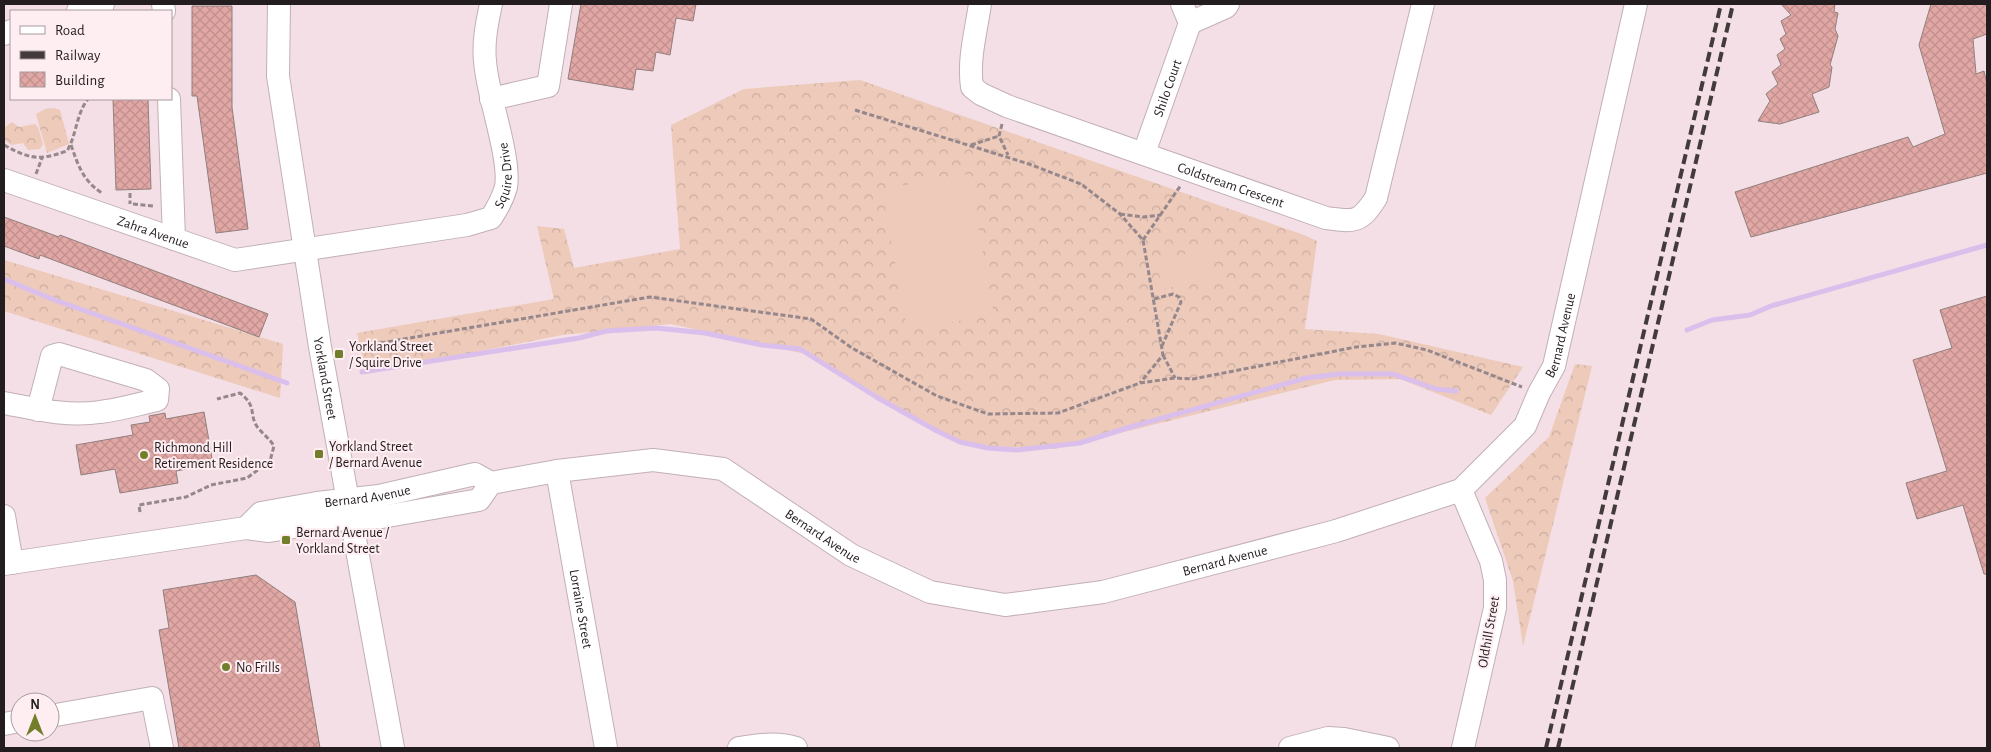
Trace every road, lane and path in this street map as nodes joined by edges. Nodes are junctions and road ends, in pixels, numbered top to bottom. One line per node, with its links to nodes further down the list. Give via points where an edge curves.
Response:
1 (103, 4): 9 (street)
2 (279, 4): 33 (street, Yorkland Street, via 278,76)
3 (491, 4): 11 (street, Squire Drive, via 485,31 485,61)
4 (561, 4): 11 (street, via 548,86)
5 (980, 4): 14 (street, Coldstream Crescent, via 970,58 972,87)
6 (1228, 4): 10 (street, Shilo Court, via 1226,7)
7 (1423, 4): 22 (street, Coldstream Crescent, via 1376,198 1364,216 1357,220 1326,218)
8 (1636, 4): 40 (street, Bernard Avenue, via 1554,366)
9 (82, 10)
10 (1186, 13): 20 (street, Shilo Court)
11 (491, 98): 33 (street, Squire Drive, via 504,158 506,186 491,218 468,225)
12 (87, 100): 18 (path, via 81,107)
13 (169, 100): 28 (street)
14 (1007, 106): 16 (path); 20 (street, Coldstream Crescent)
15 (855, 110): 19 (path)
16 (999, 136): 19 (path); 21 (path)
17 (4, 145): 18 (path, via 29,158 46,158 67,151)
18 (70, 145): 25 (path, via 80,171 91,186)
19 (971, 145): 21 (path)
20 (1144, 153): 22 (street, Coldstream Crescent)
21 (1008, 156): 29 (path, via 1081,184)
22 (1192, 169): 30 (path)
23 (4, 180): 31 (street, Zahra Avenue)
24 (130, 193): 27 (path)
25 (110, 198)
26 (124, 203): 27 (path)
27 (130, 204): 28 (path)
28 (173, 205): 31 (street)
29 (1120, 214): 30 (path); 32 (path)
30 (1162, 215): 32 (path)
31 (174, 239): 33 (street, Zahra Avenue, via 235,260)
32 (1143, 240): 34 (path)
33 (306, 250): 46 (street, Yorkland Street, via 320,347)
34 (1154, 299): 35 (path); 35 (path, via 1173,294 1179,296 1180,302)
35 (1162, 347): 37 (path)
36 (351, 348): 39 (path, via 650,297 811,319 852,348 937,396 988,414 1058,413)
37 (1163, 355): 38 (path); 39 (path)
38 (1174, 378): 39 (path); 40 (path, via 1193,379 1356,347 1395,343 1427,350)
39 (1140, 383)
40 (1539, 393): 45 (street, Bernard Avenue, via 1525,426)
41 (217, 400): 47 (path, via 240,394 250,401 257,427 274,446 270,461 247,478 211,485 186,497 139,505)
42 (4, 404): 43 (street)
43 (38, 410): 43 (street, via 99,413 157,400 158,388 146,380 59,354 52,356)
44 (557, 471): 45 (street, Bernard Avenue, via 653,460 723,469 851,555 930,592 1005,604 1103,592 1336,530); 46 (street, Bernard Avenue, via 491,483 479,500 382,517); 53 (street, Lorraine Street)
45 (1461, 490): 58 (street, Oldhill Street, via 1491,561 1495,580 1495,608)
46 (350, 508): 49 (street, Bernard Avenue, via 270,531 246,528); 52 (street, Yorkland Street)
47 (140, 512)
48 (4, 516): 49 (street)
49 (8, 563)
50 (60, 714): 51 (street, via 152,698)
51 (162, 748)
52 (393, 748)
53 (606, 748)
54 (738, 748): 55 (street, via 784,744)
55 (796, 748)
56 (1290, 748): 57 (street, via 1328,738)
57 (1388, 748)
58 (1463, 748)

